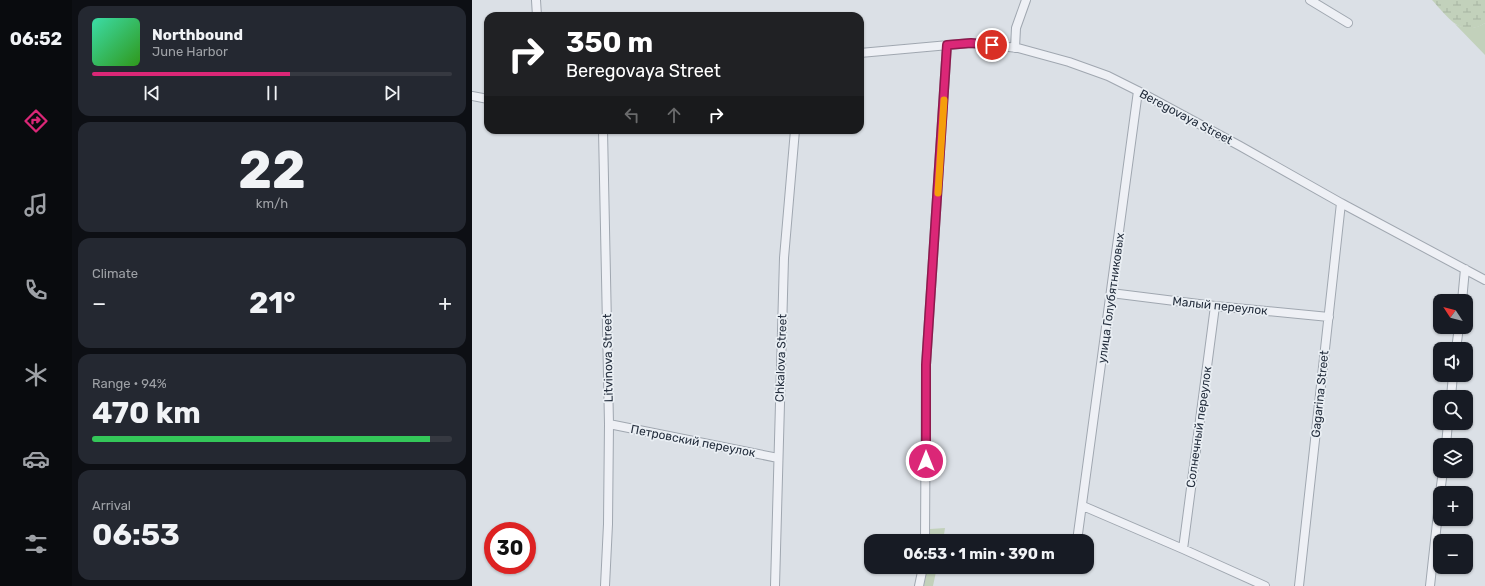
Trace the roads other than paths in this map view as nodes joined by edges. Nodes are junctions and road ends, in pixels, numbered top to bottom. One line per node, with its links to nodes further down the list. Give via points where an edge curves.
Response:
1 (536, 0): 4 (street)
2 (1026, 0): 7 (street, via 1016,28)
3 (1310, 0): 5 (street)
4 (537, 12)
5 (1348, 23)
6 (947, 45): 7 (street, Beregovaya Street, via 971,43); 8 (street, Beregovaya Street); 25 (street, via 926,365)
7 (1015, 48): 9 (street, Beregovaya Street, via 1069,62 1108,76)
8 (864, 53)
9 (1138, 91): 14 (street, Beregovaya Street); 17 (street, улица Голубятниковых)
10 (472, 96): 11 (street)
11 (484, 98)
12 (603, 134): 21 (street, Litvinova Street)
13 (795, 134): 22 (street, Chkalova Street, via 784,258)
14 (1341, 203): 15 (street, Beregovaya Street); 20 (street, Gagarina Street)
15 (1465, 269): 16 (street, Beregovaya Street); 18 (street)
16 (1485, 280)
17 (1111, 293): 19 (street, Малый переулок); 23 (street, улица Голубятниковых)
18 (1463, 294)
19 (1215, 306): 20 (street, Малый переулок); 27 (street, Солнечный переулок)
20 (1329, 317): 33 (street, Gagarina Street)
21 (609, 424): 22 (street, Петровский переулок); 29 (street, Litvinova Street)
22 (778, 458): 30 (street, Chkalova Street)
23 (1083, 506): 26 (street, улица Голубятниковых); 27 (street)
24 (1437, 526): 34 (street)
25 (925, 534)
26 (1078, 534)
27 (1183, 548): 32 (street)
28 (922, 574): 31 (street)
29 (605, 586)
30 (775, 586)
31 (919, 586)
32 (1265, 586)
33 (1299, 586)
34 (1430, 586)

